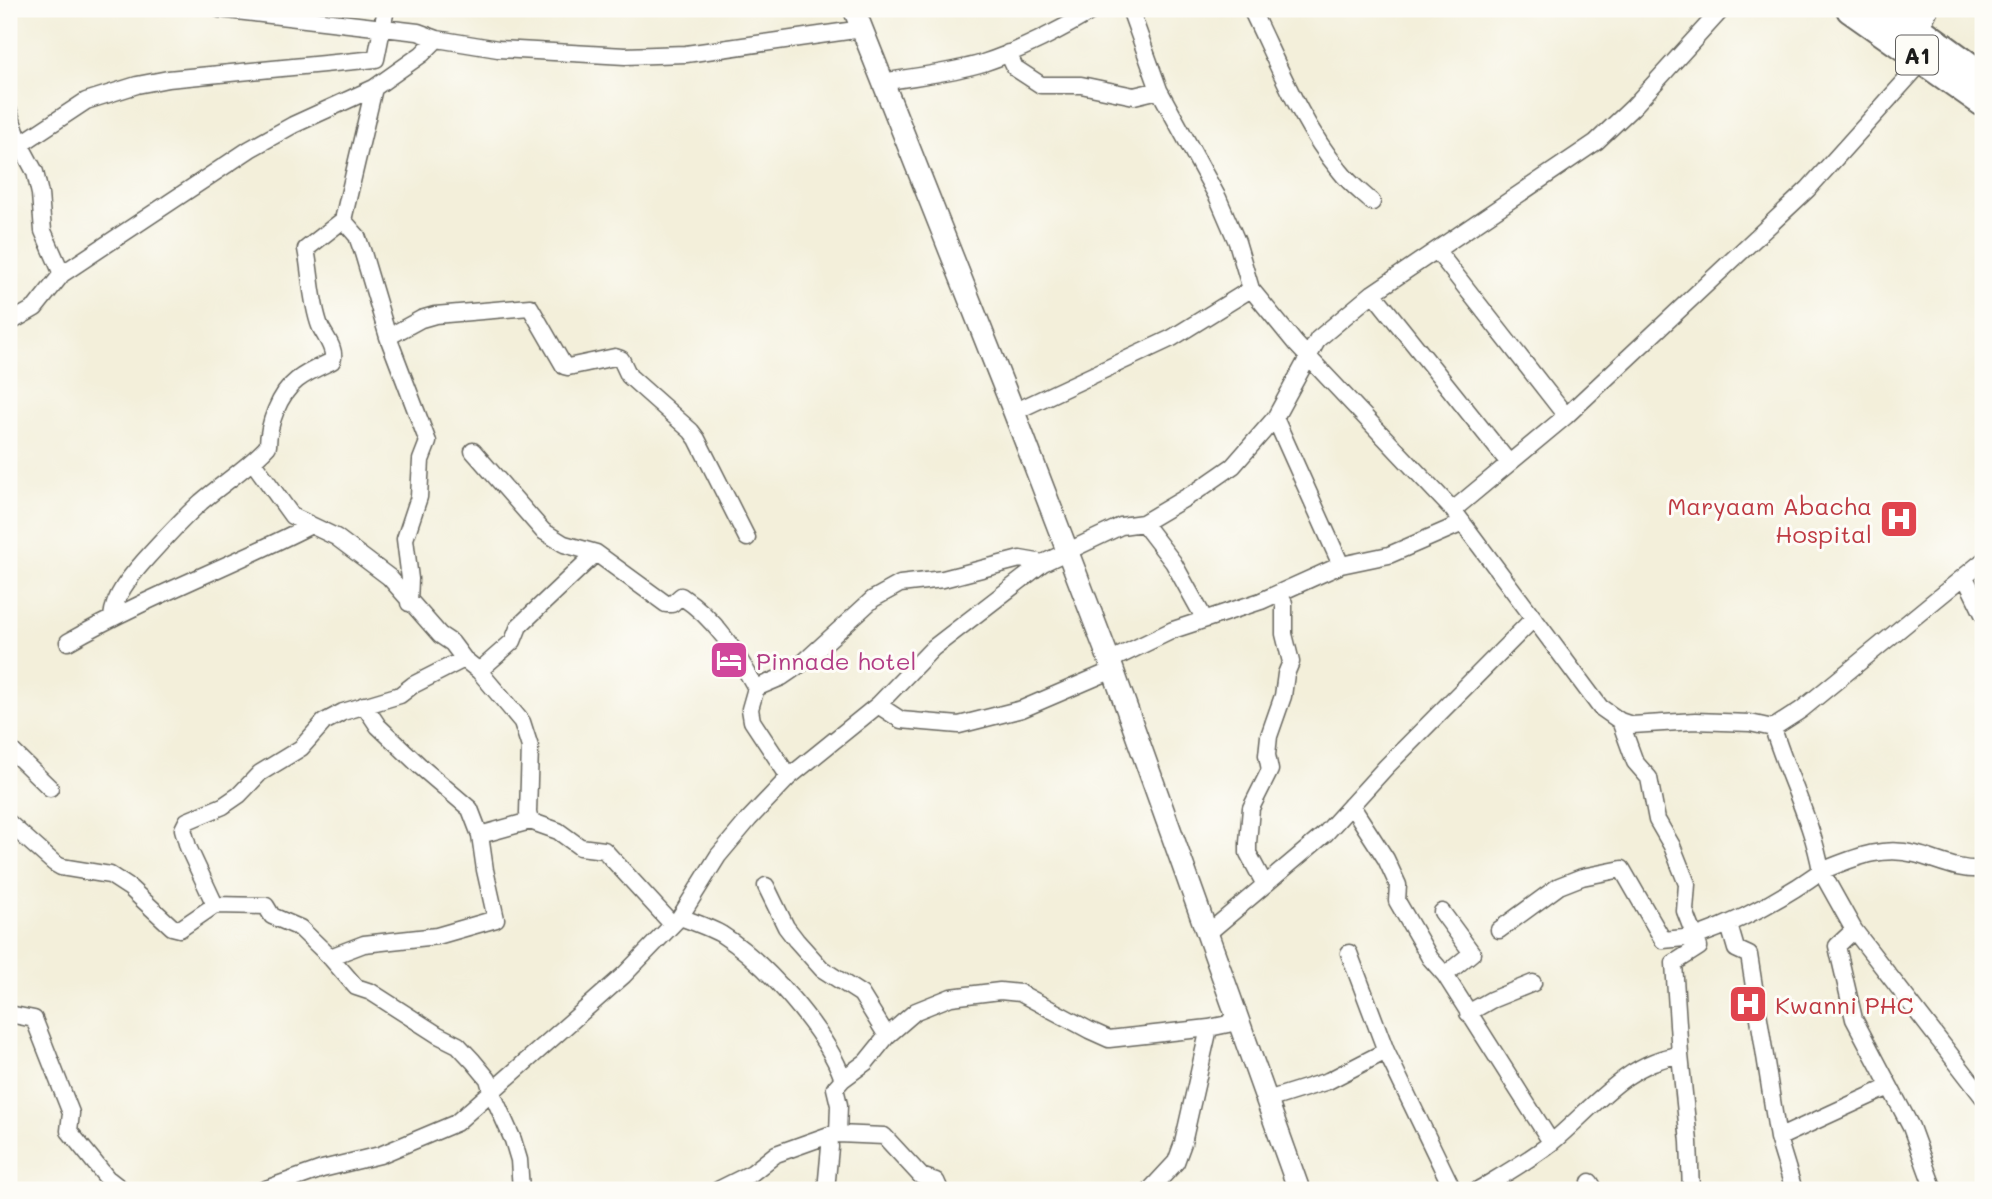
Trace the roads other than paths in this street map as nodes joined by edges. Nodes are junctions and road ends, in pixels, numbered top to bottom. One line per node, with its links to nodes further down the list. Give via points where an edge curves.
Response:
1 (219, 9): 9 (street)
2 (386, 9): 9 (street)
3 (854, 9): 11 (street)
4 (1094, 9): 13 (street)
5 (1130, 9): 17 (street)
6 (1251, 9): 21 (street, via 1319,142 1341,173)
7 (1722, 9): 23 (street, via 1596,142)
8 (1852, 9): 10 (highway, A1)
9 (381, 27): 12 (street); 20 (street, via 376,59 136,85 86,101)
10 (1907, 27): 14 (highway, A1); 18 (highway, A1); 31 (street, via 1808,189)
11 (862, 29): 12 (street, via 686,54 625,56); 15 (street)
12 (437, 39): 16 (street)
13 (1008, 53): 15 (street, via 962,69); 17 (street, via 1015,68 1041,85 1081,85 1134,96)
14 (1983, 77)
15 (883, 82): 30 (street)
16 (374, 88): 22 (street); 24 (street, via 250,149)
17 (1159, 90): 25 (street, via 1218,198)
18 (1983, 102)
19 (9, 112): 20 (street)
20 (15, 149): 24 (street, via 35,172 43,231)
21 (1372, 202)
22 (342, 219): 28 (street, via 357,236); 34 (street, via 306,249 315,308 334,358 293,383 278,407 268,446)
23 (1437, 251): 26 (street); 31 (street)
24 (62, 274): 27 (street, via 35,309)
25 (1251, 289): 29 (street); 30 (street, via 1172,338)
26 (1373, 293): 29 (street, via 1318,339); 35 (street)
27 (9, 323)
28 (388, 337): 39 (street, via 435,315 530,307 564,366 615,356 621,359 629,376 691,431); 47 (street, via 428,442 421,460 419,496 405,538)
29 (1309, 356): 32 (street); 36 (street)
30 (1014, 412): 40 (street)
31 (1566, 416): 35 (street)
32 (1275, 418): 37 (street, via 1233,466); 44 (street)
33 (473, 451): 41 (street, via 543,531 564,544)
34 (253, 462): 38 (street, via 292,516); 49 (street, via 201,502 162,541 132,574 113,605)
35 (1509, 463): 36 (street)
36 (1458, 516): 44 (street, via 1389,555); 51 (street)
37 (1143, 523): 40 (street, via 1121,526); 50 (street, via 1173,562)
38 (311, 525): 47 (street, via 336,537 389,577); 49 (street)
39 (747, 538)
40 (1068, 551): 43 (street); 54 (street)
41 (596, 553): 55 (street); 56 (street, via 666,604 681,596 700,608 718,627)
42 (1983, 561): 45 (street)
43 (1043, 563): 56 (street, via 1020,559 943,579 900,584 873,599 804,662); 58 (street, via 933,648)
44 (1341, 565): 46 (street)
45 (1965, 577): 48 (street); 60 (street)
46 (1277, 594): 50 (street); 70 (street, via 1284,603 1284,634 1291,662 1269,736 1270,770 1251,808 1248,843 1248,853)
47 (410, 603): 53 (street)
48 (1983, 614)
49 (112, 617): 52 (street)
50 (1204, 618): 54 (street, via 1173,629)
51 (1533, 619): 59 (street, via 1600,707); 64 (street)
52 (68, 642)
53 (464, 659): 55 (street); 57 (street, via 400,695)
54 (1111, 665): 58 (street, via 1022,709 959,725 901,720); 78 (street)
55 (479, 671): 65 (street, via 526,732)
56 (756, 688): 62 (street, via 752,721)
57 (364, 705): 67 (street, via 378,726 467,805); 72 (street, via 324,722 301,748 260,773 239,795 187,821 183,829 188,847)
58 (878, 705): 62 (street)
59 (1620, 721): 60 (street, via 1632,725 1750,723); 79 (street, via 1635,762 1649,778 1657,820 1687,884 1685,911)
60 (1773, 728): 69 (street, via 1818,851)
61 (9, 748): 63 (street)
62 (789, 777): 74 (street, via 718,856)
63 (50, 789)
64 (1351, 805): 70 (street, via 1309,849); 82 (street, via 1386,859 1398,885 1398,901 1430,958)
65 (530, 821): 67 (street); 74 (street, via 558,831 580,847 604,850)
66 (9, 823): 72 (street, via 61,867 110,875 172,927 180,929)
67 (480, 835): 81 (street, via 496,919 437,936 364,944)
68 (1983, 869): 69 (street, via 1955,868 1916,854 1884,850)
69 (1821, 871): 75 (street); 77 (street)
70 (1265, 885): 78 (street)
71 (765, 886): 88 (street, via 796,940 822,970 861,994)
72 (215, 905): 81 (street, via 266,906 272,916 294,923)
73 (1442, 912): 82 (street, via 1472,953)
74 (676, 920): 91 (street, via 724,936 770,974 820,1036); 93 (street, via 624,975)
75 (1729, 925): 79 (street); 97 (street, via 1736,949 1749,955)
76 (1499, 930): 79 (street, via 1559,886 1622,869 1663,940)
77 (1854, 930): 92 (street, via 1837,946 1845,985 1854,1019); 94 (street)
78 (1208, 933): 86 (street)
79 (1695, 937): 90 (street, via 1699,947 1674,963)
80 (1349, 953): 89 (street)
81 (330, 957): 93 (street, via 356,987 458,1045 488,1079)
82 (1445, 975): 84 (street)
83 (1533, 983): 84 (street)
84 (1468, 1013): 98 (street)
85 (9, 1014): 99 (street, via 34,1019 71,1113 69,1131)
86 (1235, 1015): 87 (street, via 1228,1024); 95 (street)
87 (1209, 1028): 88 (street, via 1109,1038 1030,997 1000,991 938,1002 916,1011); 105 (street, via 1183,1143 1175,1161)
88 (887, 1036): 91 (street, via 866,1062)
89 (1386, 1051): 95 (street, via 1328,1081); 107 (street)
90 (1680, 1055): 98 (street, via 1636,1069); 109 (street)
91 (844, 1079): 96 (street, via 835,1088 839,1105)
92 (1889, 1087): 97 (street); 111 (street, via 1911,1127)
93 (492, 1093): 100 (street, via 456,1123 418,1141); 101 (street, via 519,1160)
94 (1983, 1097)
95 (1267, 1100): 106 (street)
96 (833, 1134): 102 (street, via 776,1154); 103 (street); 104 (street, via 884,1136 921,1176 936,1181)
97 (1778, 1138): 110 (street)
98 (1551, 1142): 108 (street)
99 (121, 1190)
100 (263, 1190)
101 (521, 1190)
102 (718, 1190)
103 (825, 1190)
104 (940, 1190)
105 (1150, 1190)
106 (1299, 1190)
107 (1453, 1190)
108 (1478, 1190)
109 (1691, 1190)
110 (1794, 1190)
111 (1934, 1190)

